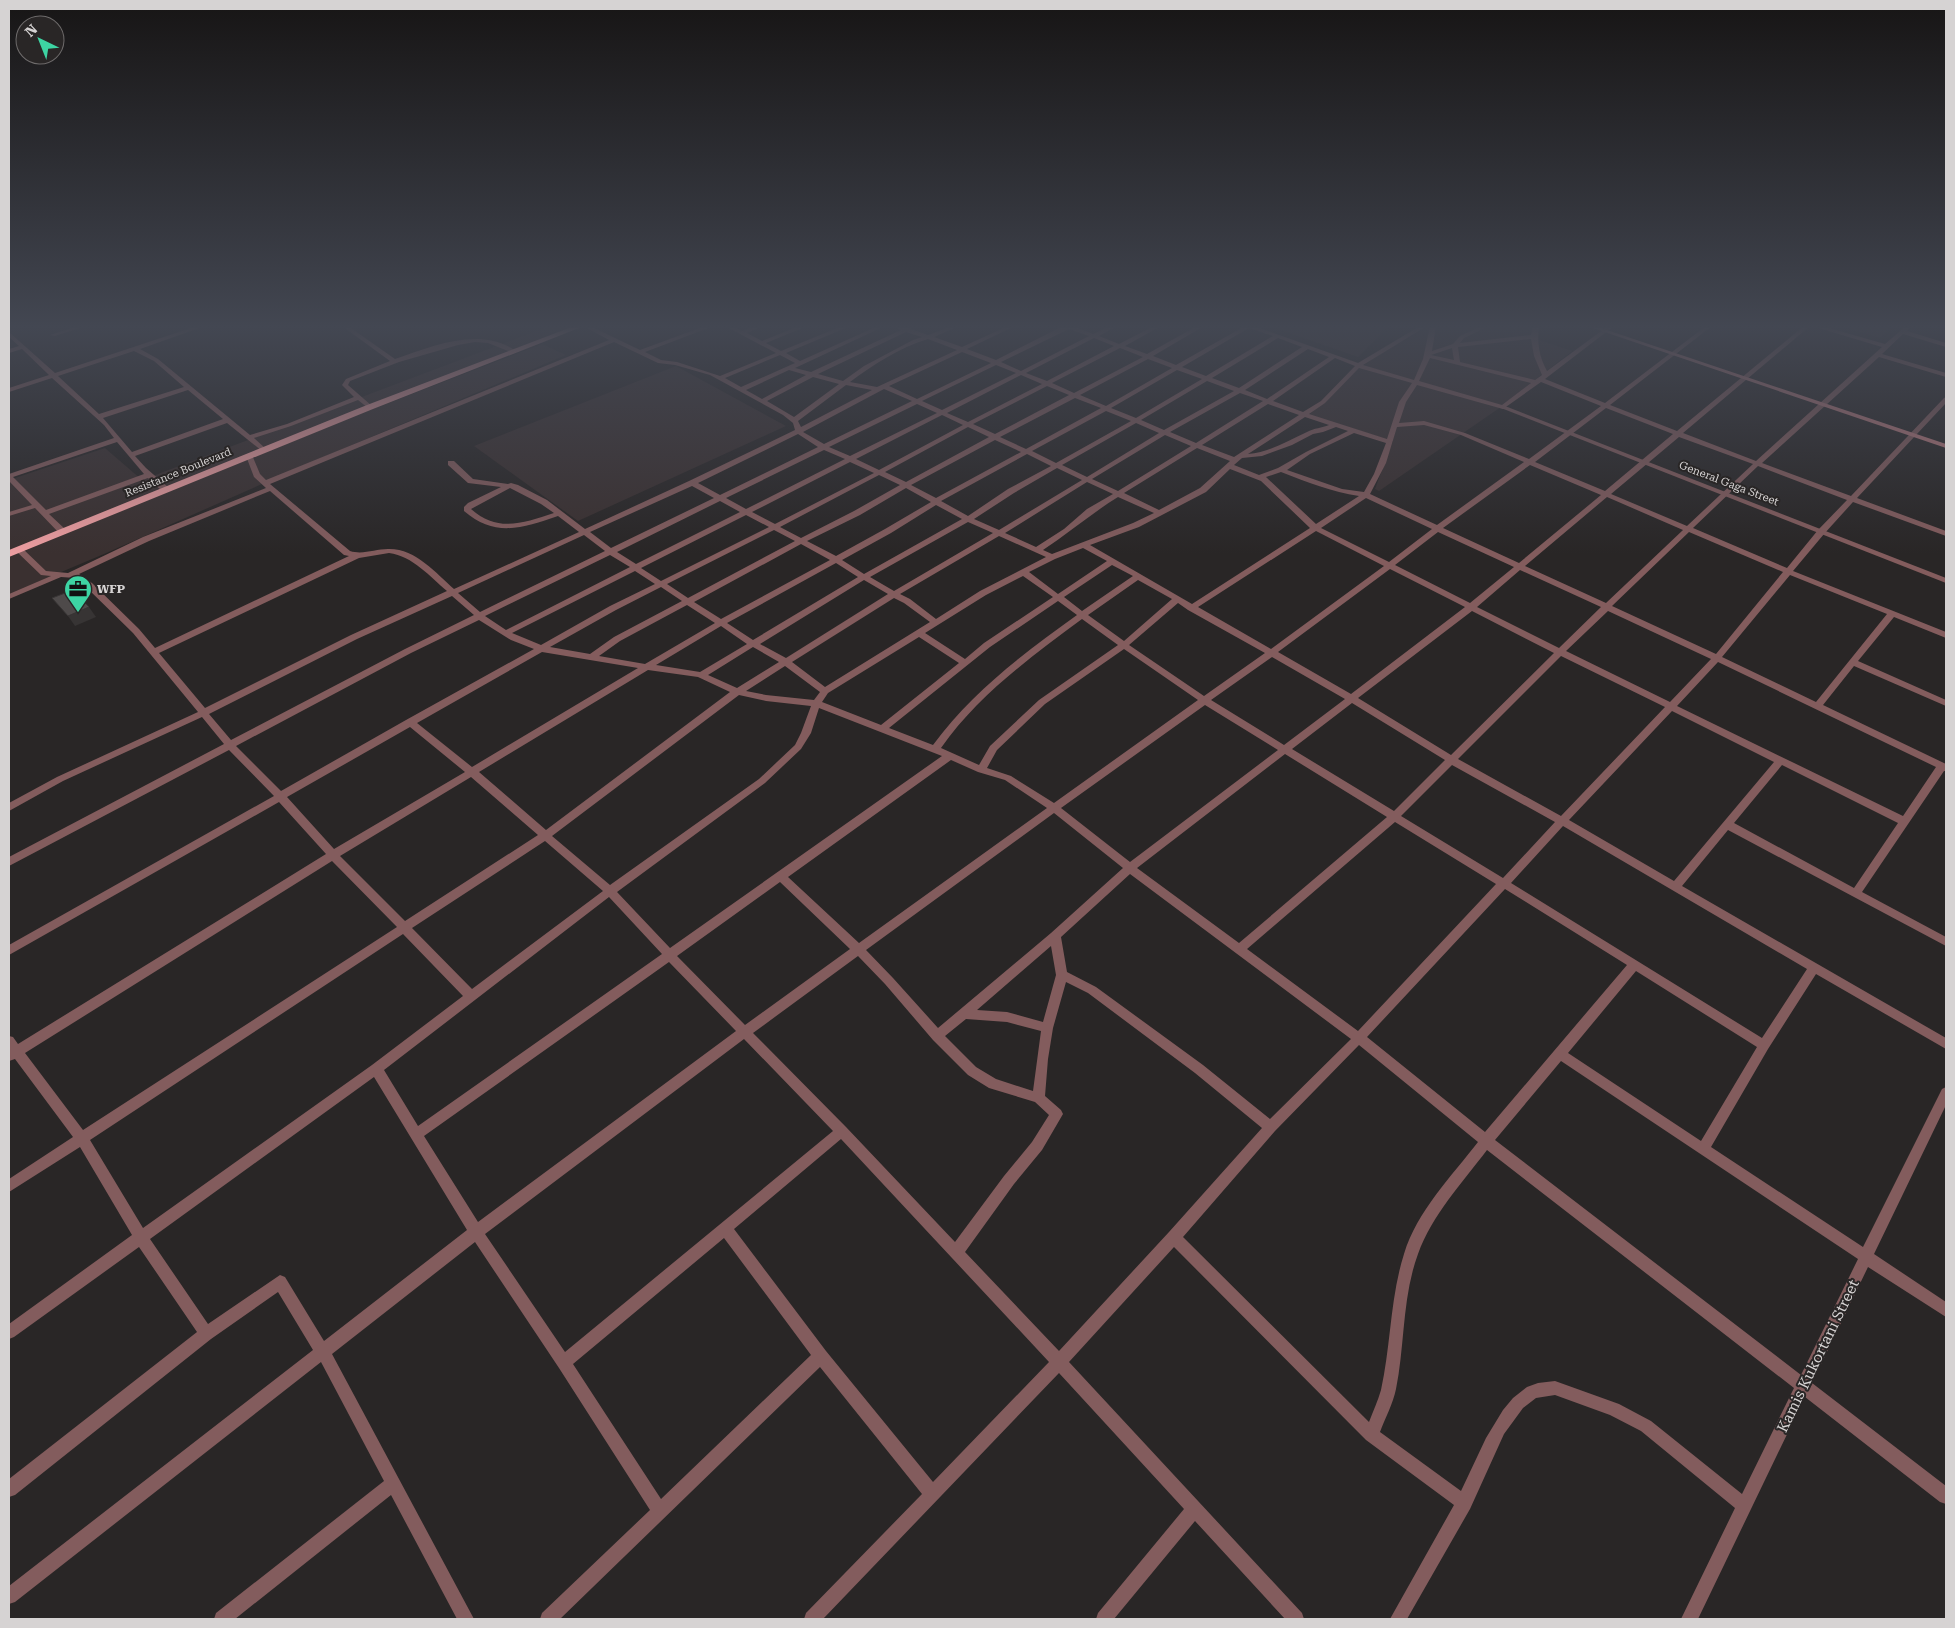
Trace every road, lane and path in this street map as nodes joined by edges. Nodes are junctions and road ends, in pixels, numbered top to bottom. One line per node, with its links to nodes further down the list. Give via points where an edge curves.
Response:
1 (81, 402): 39 (street)
2 (145, 402): 39 (street)
3 (205, 402): 40 (street)
4 (348, 402): 53 (street)
5 (363, 402): 34 (street)
6 (383, 402): 34 (highway, Resistance Boulevard)
7 (468, 402): 79 (street)
8 (764, 402): 41 (street)
9 (818, 402): 41 (street)
10 (853, 402): 46 (street)
11 (914, 402): 56 (street)
12 (918, 402): 37 (street)
13 (962, 402): 37 (street)
14 (1011, 402): 43 (street)
15 (1060, 402): 52 (street)
16 (1091, 402): 36 (street)
17 (1117, 402): 36 (street)
18 (1167, 402): 42 (street)
19 (1217, 402): 49 (street)
20 (1266, 402): 57 (street)
21 (1271, 402): 38 (street)
22 (1322, 402): 38 (street)
23 (1403, 402): 45 (street)
24 (1486, 402): 35 (street, General Gaga Street)
25 (1509, 402): 35 (street)
26 (1596, 402): 33 (street)
27 (1611, 402): 33 (street)
28 (1717, 402): 50 (street)
29 (1813, 402): 32 (main road)
30 (1825, 402): 32 (street)
31 (1943, 402): 51 (street)
32 (1822, 405): 51 (main road); 68 (street)
33 (1606, 406): 48 (street); 50 (street)
34 (370, 407): 59 (highway, Resistance Boulevard)
35 (1503, 407): 48 (street, General Gaga Street)
36 (1106, 408): 42 (street); 60 (street)
37 (940, 413): 43 (street); 63 (street)
38 (1305, 415): 44 (street); 64 (street)
39 (98, 417): 54 (street)
40 (228, 420): 53 (street); 61 (street)
41 (794, 420): 46 (street)
42 (1137, 420): 49 (street); 69 (street)
43 (967, 425): 52 (street); 71 (street)
44 (1335, 425): 47 (street); 64 (street, via 1260,455)
45 (1394, 425): 55 (street); 67 (street, via 1415,423 1442,427)
46 (798, 430): 56 (street); 76 (street)
47 (1353, 431): 55 (street); 70 (street)
48 (1571, 432): 65 (street, General Gaga Street); 67 (street)
49 (1163, 433): 57 (street); 75 (street)
50 (1678, 434): 65 (street); 68 (street)
51 (1912, 434): 58 (main road); 86 (street)
52 (995, 437): 60 (street); 78 (street)
53 (249, 438): 59 (street)
54 (119, 439): 61 (street); 73 (street)
55 (1390, 442): 84 (street)
56 (822, 446): 63 (street); 85 (street)
57 (1195, 446): 64 (street); 81 (street)
58 (1946, 446)
59 (264, 450): 62 (highway, Resistance Boulevard)
60 (1025, 451): 69 (street); 87 (street)
61 (130, 455): 72 (street)
62 (250, 456): 79 (street, via 254,472); 80 (highway, Resistance Boulevard)
63 (851, 460): 71 (street); 89 (street)
64 (1235, 461): 74 (street); 92 (street, via 1203,490)
65 (1644, 462): 82 (street); 83 (street, General Gaga Street)
66 (451, 463): 77 (street, via 474,482)
67 (1529, 463): 82 (street); 98 (street)
68 (1759, 464): 83 (street); 86 (street)
69 (1058, 465): 75 (street); 94 (street)
70 (1281, 470): 74 (street); 84 (street, via 1341,491)
71 (878, 472): 78 (street); 95 (street)
72 (149, 475): 80 (street); 90 (street)
73 (9, 477): 88 (street)
74 (1259, 477): 96 (street)
75 (1088, 479): 81 (street); 102 (street)
76 (692, 483): 85 (street); 101 (street)
77 (511, 485): 91 (street); 91 (street, via 467,509 489,525 502,527 528,524)
78 (906, 485): 87 (street); 104 (street)
79 (269, 486): 110 (street, via 347,553); 119 (street)
80 (166, 490): 99 (highway, Resistance Boulevard)
81 (1119, 493): 92 (street); 107 (street)
82 (1604, 494): 97 (street); 115 (street)
83 (1724, 494): 97 (street); 100 (street, General Gaga Street)
84 (1366, 495): 96 (street); 98 (street)
85 (720, 496): 89 (street); 108 (street)
86 (1852, 498): 100 (street); 103 (street)
87 (935, 502): 94 (street); 112 (street)
88 (38, 506): 90 (street); 93 (street)
89 (747, 512): 95 (street); 116 (street)
90 (45, 513): 99 (street)
91 (560, 513): 101 (street)
92 (1160, 513): 105 (street)
93 (9, 514)
94 (968, 519): 102 (street); 121 (street)
95 (773, 526): 104 (street); 123 (street)
96 (1314, 528): 114 (street); 131 (street)
97 (1688, 528): 117 (street); 132 (street)
98 (1437, 529): 114 (street); 115 (street)
99 (63, 532): 106 (highway, Resistance Boulevard)
100 (1821, 532): 117 (street); 122 (street, General Gaga Street)
101 (584, 533): 108 (street); 124 (street)
102 (999, 533): 107 (street); 125 (street)
103 (1946, 534)
104 (801, 541): 112 (street); 129 (street)
105 (1084, 545): 111 (street); 113 (street)
106 (19, 550): 109 (highway, Resistance Boulevard); 119 (street, via 44,573)
107 (1037, 550): 111 (street)
108 (610, 551): 116 (street); 135 (street)
109 (9, 554)
110 (356, 556): 124 (street, via 399,551 412,557); 144 (street)
111 (1052, 557): 118 (street)
112 (835, 559): 121 (street); 136 (street)
113 (1111, 562): 120 (street); 126 (street)
114 (1388, 566): 130 (street); 146 (street)
115 (1520, 566): 130 (street); 132 (street)
116 (635, 567): 123 (street); 138 (street)
117 (1787, 571): 134 (street); 148 (street)
118 (1023, 572): 126 (street); 137 (street)
119 (66, 574): 127 (street); 144 (street, via 77,576 89,585)
120 (1137, 577): 128 (street); 133 (street)
121 (864, 578): 125 (street); 141 (street)
122 (1946, 581)
123 (662, 583): 129 (street); 143 (street)
124 (453, 592): 135 (street); 162 (street, via 354,637)
125 (894, 594): 137 (street); 149 (street)
126 (1058, 597): 133 (street); 151 (street)
127 (9, 598)
128 (1176, 600): 131 (street); 142 (street)
129 (688, 601): 136 (street); 147 (street, via 617,638)
130 (1471, 607): 145 (street); 156 (street)
131 (1191, 608): 146 (street)
132 (1608, 608): 145 (street); 148 (street)
133 (1081, 614): 142 (street); 167 (street, via 969,705)
134 (1892, 614): 140 (street); 150 (street)
135 (478, 616): 138 (street); 165 (street)
136 (722, 622): 141 (street); 152 (street)
137 (935, 622): 139 (street)
138 (506, 633): 143 (street)
139 (919, 633): 151 (street); 154 (street)
140 (1946, 635)
141 (752, 643): 149 (street); 153 (street)
142 (1124, 645): 157 (street); 172 (street, via 1025,718 993,748)
143 (543, 649): 147 (street); 163 (street)
144 (154, 652): 162 (street)
145 (1560, 652): 161 (street); 169 (street)
146 (1272, 653): 156 (street); 157 (street)
147 (592, 657): 152 (street)
148 (1717, 658): 160 (street); 161 (street)
149 (785, 661): 154 (street); 155 (street)
150 (1853, 662): 159 (street); 160 (street)
151 (965, 663): 164 (street)
152 (646, 667): 153 (street); 173 (street)
153 (701, 675): 155 (street)
154 (825, 691): 158 (street)
155 (737, 692): 158 (street); 181 (street)
156 (1352, 699): 166 (street); 169 (street)
157 (1204, 700): 166 (street); 176 (street)
158 (816, 703): 164 (street); 188 (street, via 806,733 788,758 762,781)
159 (1946, 703)
160 (1817, 706): 171 (street)
161 (1672, 707): 170 (street); 178 (street)
162 (203, 714): 165 (street); 175 (street, via 99,760)
163 (409, 722): 173 (street); 174 (street)
164 (883, 728): 167 (street)
165 (231, 746): 174 (street); 183 (street)
166 (1285, 748): 177 (street); 184 (street)
167 (935, 749): 168 (street)
168 (951, 755): 172 (street); 185 (street)
169 (1450, 759): 177 (street); 178 (street)
170 (1780, 761): 179 (street); 180 (street)
171 (1944, 767): 179 (street)
172 (981, 770): 176 (street, via 1008,778)
173 (473, 773): 181 (street); 182 (street)
174 (281, 796): 182 (street); 195 (street)
175 (9, 807)
176 (1054, 808): 184 (street); 194 (street)
177 (1394, 817): 186 (street); 193 (street)
178 (1562, 821): 186 (street); 187 (street)
179 (1903, 821): 189 (street)
180 (1728, 824): 187 (street); 189 (street)
181 (546, 834): 188 (street); 190 (street)
182 (333, 855): 190 (street); 208 (street)
183 (9, 862)
184 (1130, 868): 191 (street); 193 (street)
185 (781, 877): 194 (street); 196 (street)
186 (1503, 883): 197 (street); 205 (street)
187 (1675, 887): 198 (street)
188 (610, 892): 196 (street); 200 (street)
189 (1856, 893): 192 (street)
190 (405, 927): 200 (street); 216 (street)
191 (1055, 936): 199 (street); 201 (street)
192 (1946, 942)
193 (1239, 948): 205 (street)
194 (858, 949): 203 (street); 204 (street)
195 (9, 950)
196 (670, 956): 203 (street); 215 (street)
197 (1635, 964): 207 (street); 209 (street)
198 (1814, 967): 206 (street); 207 (street)
199 (1062, 975): 202 (street); 213 (street, via 1092,990)
200 (472, 997): 210 (street)
201 (964, 1014): 202 (street, via 1007,1017); 204 (street)
202 (1047, 1028): 212 (street)
203 (746, 1032): 214 (street); 221 (street)
204 (937, 1036): 212 (street, via 972,1071 993,1084)
205 (1360, 1038): 213 (street); 217 (street)
206 (1946, 1044)
207 (1764, 1045): 218 (street)
208 (11, 1049): 216 (street)
209 (1561, 1055): 217 (street); 218 (street)
210 (376, 1069): 215 (street); 222 (street)
211 (1946, 1093): 225 (street, Kamis Kukortani Street)
212 (1039, 1098): 224 (street, via 1057,1114 1038,1146)
213 (1271, 1127): 223 (street)
214 (842, 1131): 220 (street); 224 (street)
215 (416, 1135): 221 (street)
216 (82, 1139): 219 (street); 222 (street)
217 (1486, 1141): 233 (street); 234 (street, via 1429,1216 1411,1253 1400,1297 1388,1391)
218 (1703, 1150): 225 (street)
219 (9, 1186)
220 (725, 1228): 230 (street); 232 (street)
221 (476, 1232): 229 (street); 232 (street)
222 (141, 1237): 227 (street); 228 (street)
223 (1174, 1237): 231 (street); 234 (street)
224 (956, 1252): 231 (street)
225 (1866, 1258): 226 (street); 233 (street, Kamis Kukortani Street)
226 (1946, 1310)
227 (9, 1332)
228 (206, 1334): 229 (street, via 280,1282); 236 (street)
229 (324, 1352): 235 (street); 243 (street)
230 (821, 1356): 237 (street); 242 (street)
231 (1059, 1362): 237 (street); 241 (street)
232 (564, 1363): 242 (street)
233 (1804, 1386): 238 (street); 240 (street, Kamis Kukortani Street)
234 (1371, 1434): 239 (street)
235 (392, 1484): 244 (street); 245 (street)
236 (9, 1489)
237 (932, 1494): 247 (street)
238 (1946, 1496)
239 (1464, 1503): 240 (street, via 1513,1408 1530,1394 1555,1388 1631,1417); 250 (street)
240 (1745, 1506): 251 (street, Kamis Kukortani Street)
241 (1195, 1508): 248 (street); 249 (street)
242 (660, 1510): 246 (street)
243 (9, 1596)
244 (222, 1619)
245 (466, 1619)
246 (548, 1619)
247 (812, 1619)
248 (1104, 1619)
249 (1296, 1619)
250 (1398, 1619)
251 (1690, 1619)

